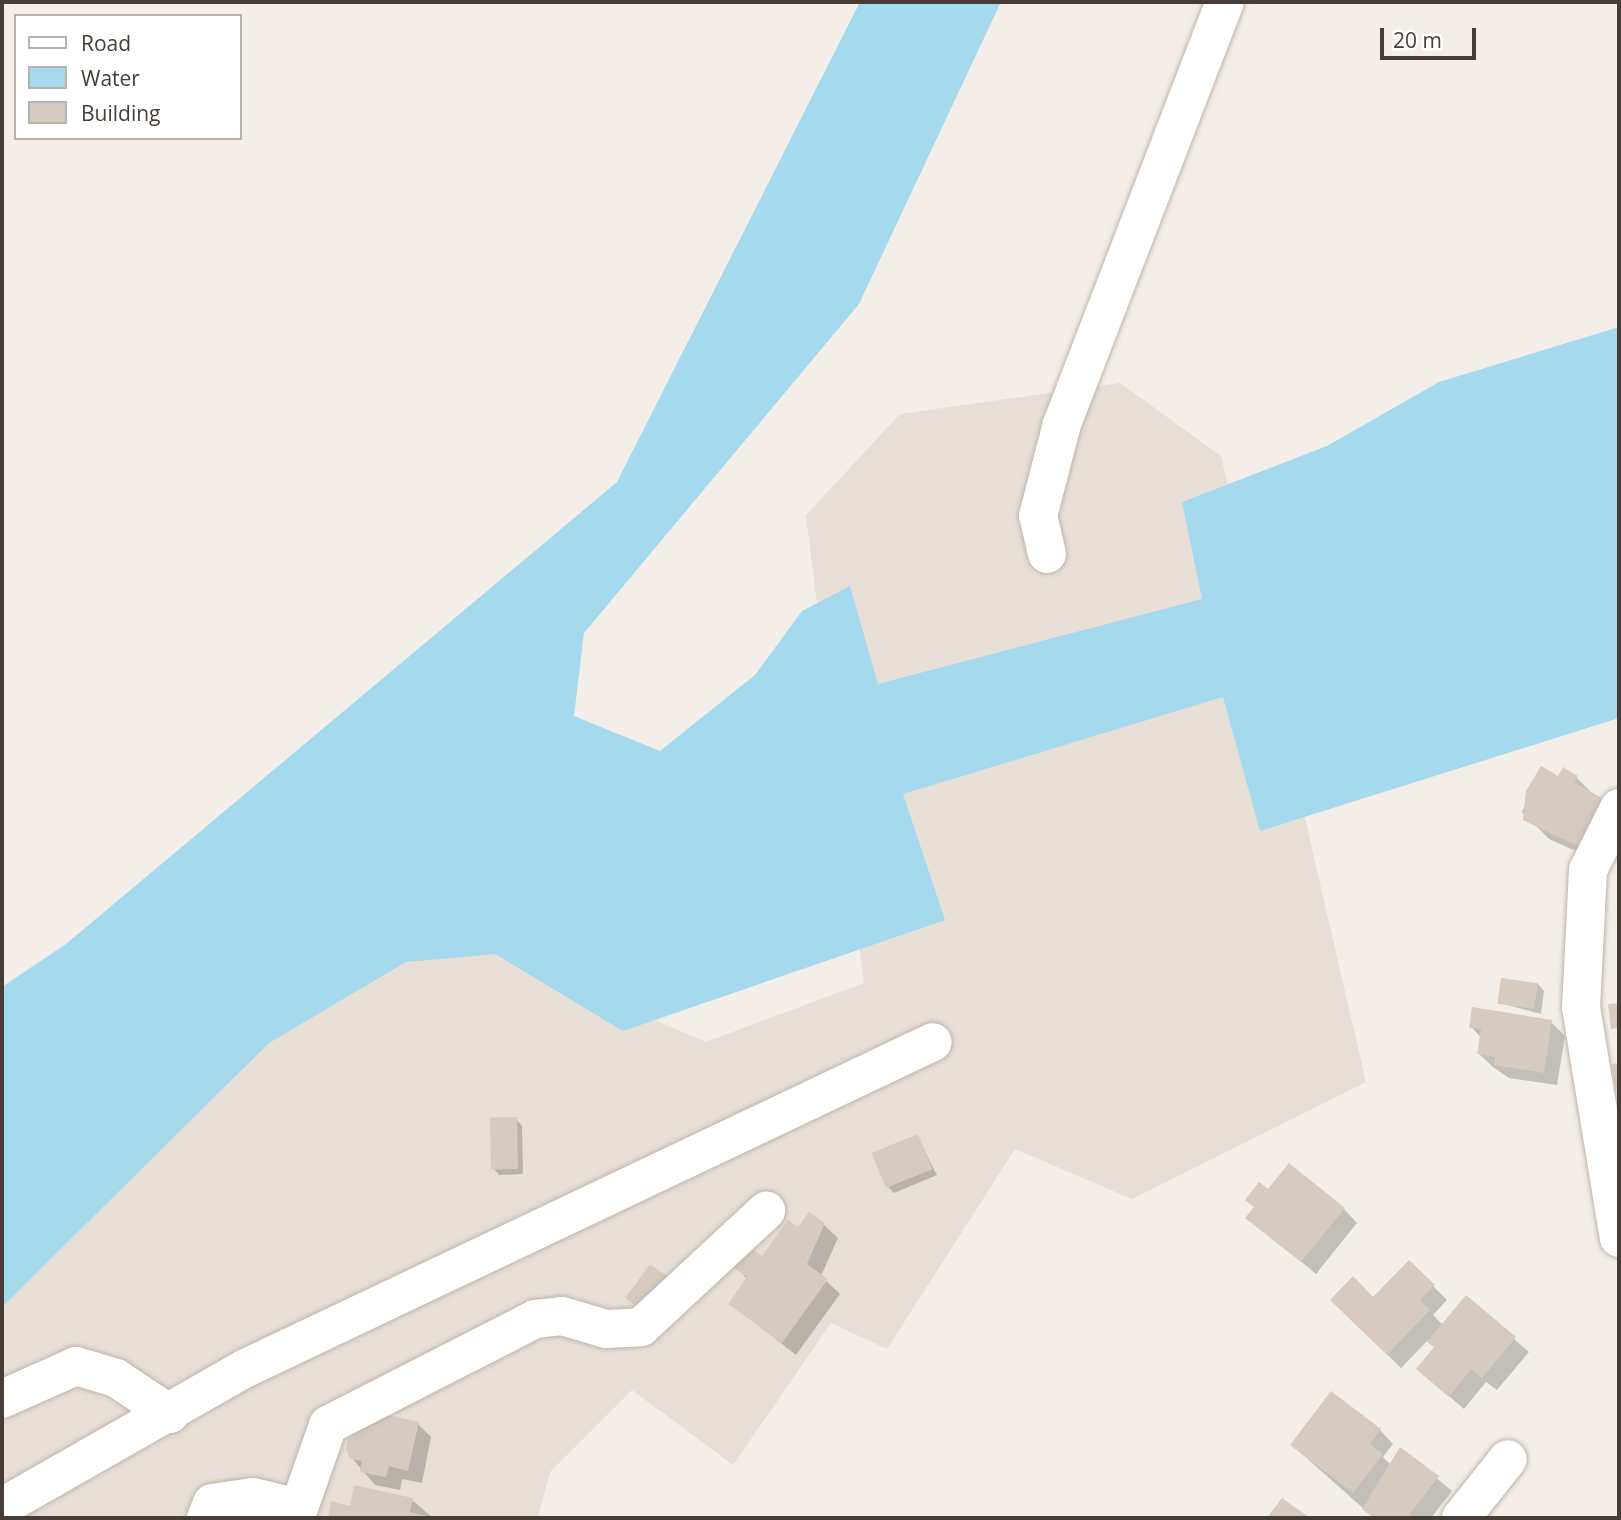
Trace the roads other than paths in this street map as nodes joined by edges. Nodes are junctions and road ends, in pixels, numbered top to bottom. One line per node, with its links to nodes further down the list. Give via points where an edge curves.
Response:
1 (1225, 2): 2 (street, via 1062,424 1038,516)
2 (1047, 554)
3 (1619, 808): 6 (street, via 1588,870 1581,1007)
4 (933, 1042): 8 (street, via 246,1368)
5 (766, 1211): 11 (street, via 641,1327 606,1329 562,1316 535,1319 328,1425 299,1508 253,1497 212,1503)
6 (1619, 1238)
7 (2, 1399): 8 (street, via 76,1366 116,1378)
8 (170, 1414): 10 (street)
9 (1508, 1459): 12 (street)
10 (2, 1507)
11 (206, 1518)
12 (1461, 1518)

